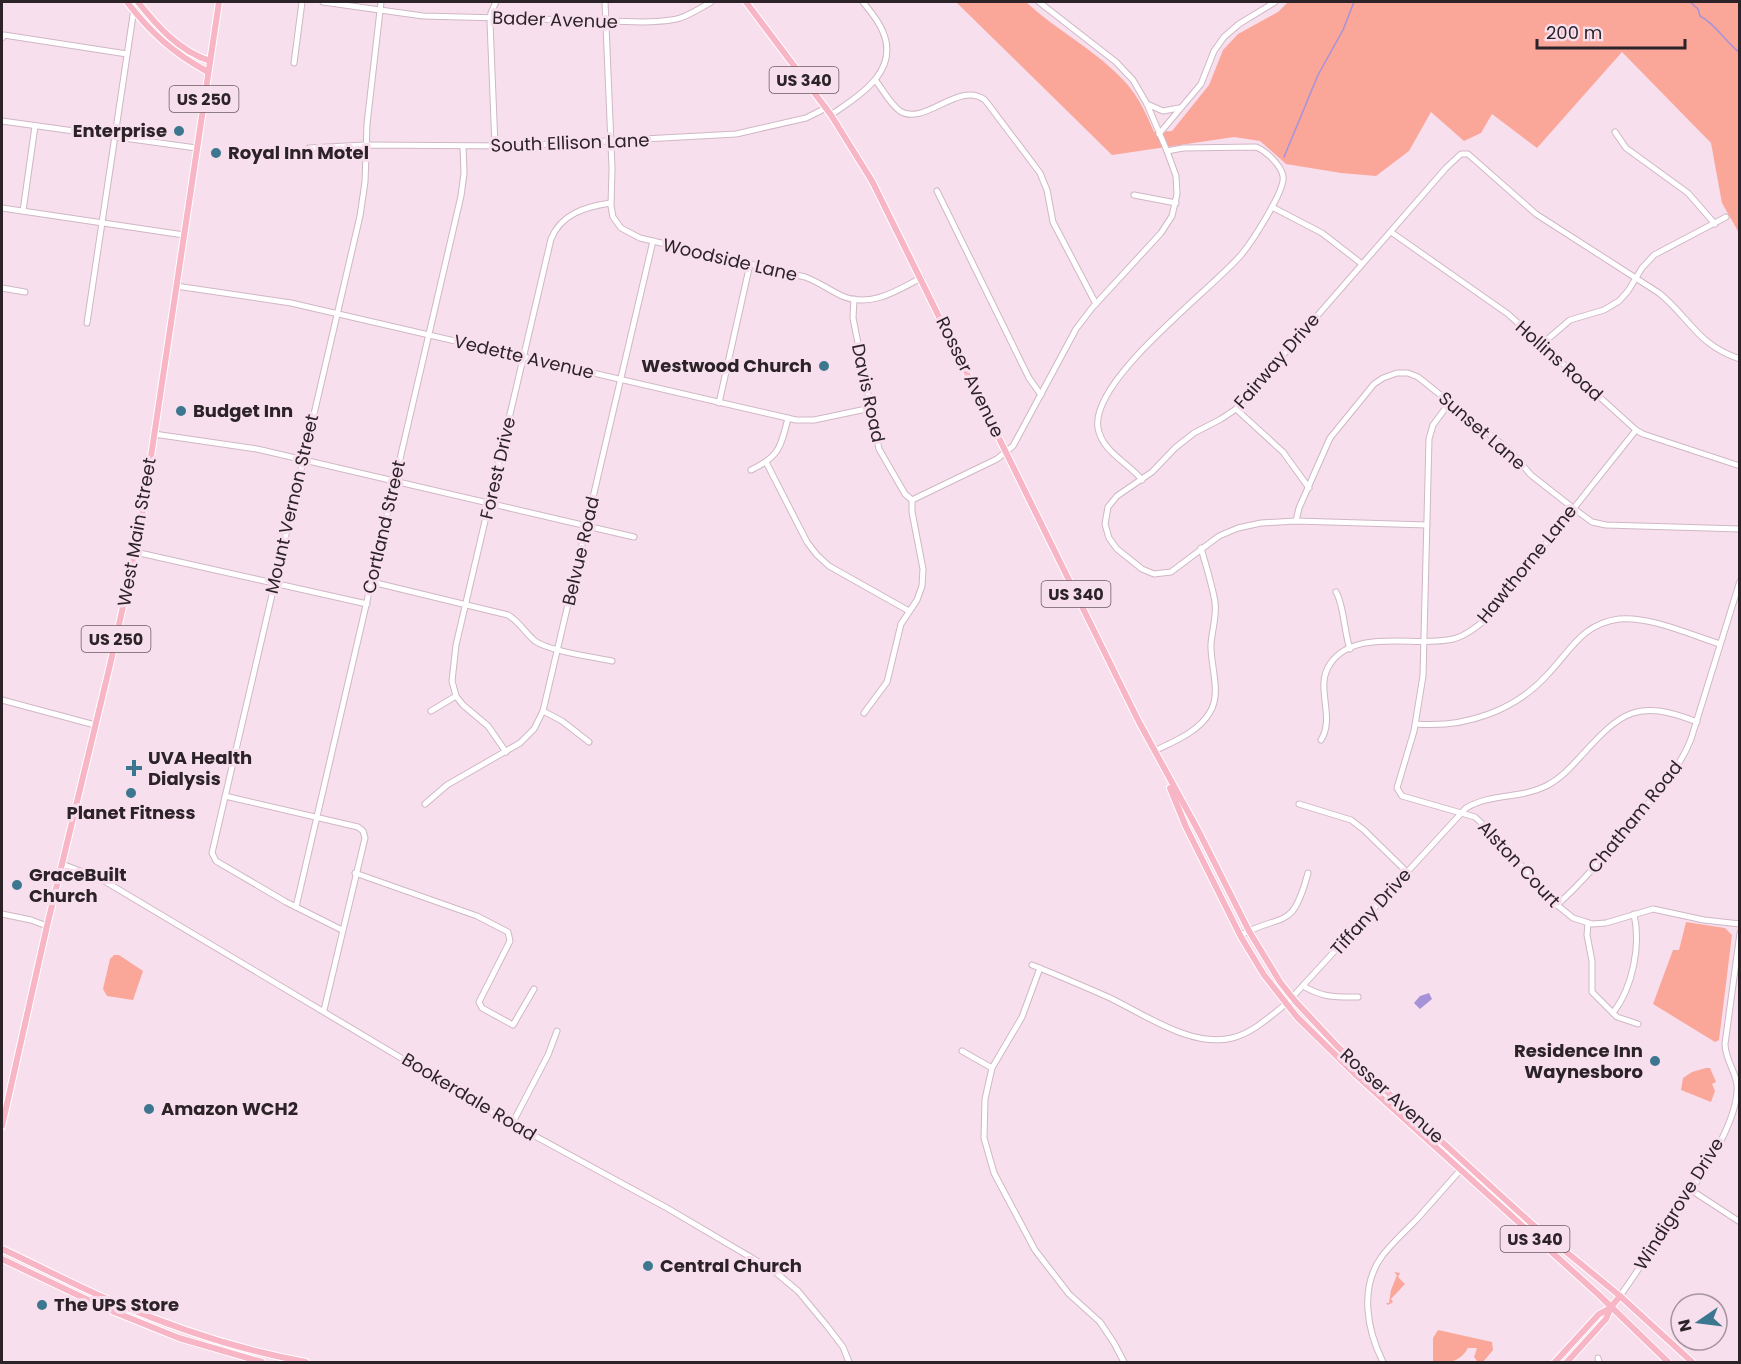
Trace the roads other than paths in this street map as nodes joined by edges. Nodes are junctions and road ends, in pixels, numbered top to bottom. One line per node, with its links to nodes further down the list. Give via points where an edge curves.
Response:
1 (127, 2): 14 (main road)
2 (136, 2): 14 (street); 20 (main road, via 179,44 196,57)
3 (219, 2): 20 (main road, West Main Street / US 250)
4 (302, 2): 21 (street)
5 (323, 2): 15 (street, Bader Avenue)
6 (381, 2): 15 (street, Mount Vernon Street)
7 (496, 2): 16 (street)
8 (605, 2): 17 (street)
9 (711, 2): 17 (street, Bader Avenue, via 677,20)
10 (746, 2): 26 (main road, Rosser Avenue / US 340)
11 (862, 2): 23 (street, via 886,41)
12 (1039, 2): 24 (street, via 1116,62)
13 (1275, 2): 25 (street, via 1224,37 1201,84)
14 (133, 9): 19 (street); 22 (main road, via 168,46)
15 (381, 10): 16 (street, Bader Avenue); 34 (street, Mount Vernon Street)
16 (490, 18): 17 (street, Bader Avenue); 36 (street)
17 (605, 22): 33 (street)
18 (2, 38): 19 (street, via 4,35)
19 (127, 54): 32 (street)
20 (210, 61): 22 (main road, West Main Street / US 250)
21 (294, 63)
22 (208, 72): 37 (main road, West Main Street / US 250)
23 (876, 81): 27 (street); 61 (street, via 896,107 908,114 961,97 977,95 986,100 1040,173 1053,222)
24 (1147, 104): 25 (street, via 1163,111); 31 (street)
25 (1181, 107): 31 (street)
26 (826, 108): 27 (main road, Rosser Avenue / US 340); 33 (street, South Ellison Lane, via 806,118 750,132)
27 (831, 115): 55 (main road, Rosser Avenue / US 340, via 872,181)
28 (2, 121): 29 (street)
29 (35, 126): 32 (street); 46 (street)
30 (1615, 132): 49 (street, via 1626,148 1688,193)
31 (1159, 134): 39 (street)
32 (115, 137): 37 (street); 48 (street)
33 (611, 141): 36 (street, South Ellison Lane); 42 (street, Woodside Lane)
34 (366, 145): 35 (street, South Ellison Lane); 38 (street, South Ellison Lane); 62 (street, Mount Vernon Street, via 363,199)
35 (463, 146): 36 (street, South Ellison Lane); 64 (street, Cortland Street, via 461,196)
36 (495, 146)
37 (196, 148): 51 (main road, West Main Street / US 250)
38 (309, 148)
39 (1167, 151): 43 (street, via 1176,176); 44 (street, via 1250,145 1260,148 1283,175 1281,191)
40 (937, 191): 69 (street)
41 (1134, 195): 43 (street)
42 (610, 203): 52 (street, Woodside Lane, via 621,228); 66 (street, Forest Drive, via 571,215 553,234)
43 (1176, 203): 61 (street, via 1161,233)
44 (1272, 207): 54 (street, via 1322,233); 82 (street, via 1242,254 1144,349 1119,378 1103,405 1098,426 1102,438)
45 (2, 208): 46 (street)
46 (23, 211): 48 (street)
47 (1726, 217): 49 (street)
48 (103, 222): 51 (street); 63 (street)
49 (1715, 224): 56 (street, via 1654,255)
50 (1391, 231): 54 (street, Fairway Drive); 56 (street, Fairway Drive, via 1458,155 1464,153 1536,214); 65 (street, Hollins Road, via 1508,314)
51 (184, 235): 57 (main road, West Main Street / US 250)
52 (654, 242): 53 (street, Woodside Lane); 68 (street, Belvue Road)
53 (750, 264): 60 (street, Woodside Lane, via 812,279); 71 (street)
54 (1362, 264): 73 (street, Fairway Drive)
55 (921, 278): 60 (street, Woodside Lane, via 882,298); 77 (main road, Rosser Avenue / US 340)
56 (1636, 278): 65 (street, via 1612,306 1570,320); 67 (street, via 1664,297 1705,342)
57 (176, 286): 62 (street, Vedette Avenue); 76 (main road, West Main Street / US 250)
58 (2, 288): 59 (street)
59 (26, 292)
60 (854, 299): 72 (street, Davis Road, via 853,318)
61 (1096, 304): 69 (street, via 1076,329)
62 (337, 314): 64 (street, Vedette Avenue); 78 (street, Mount Vernon Street)
63 (87, 323)
64 (429, 335): 66 (street, Vedette Avenue); 83 (street, Cortland Street)
65 (1542, 344): 75 (street, Hollins Road)
66 (524, 357): 68 (street, Vedette Avenue); 86 (street, Forest Drive)
67 (1740, 359)
68 (621, 380): 71 (street, Vedette Avenue); 89 (street, Belvue Road)
69 (1041, 396): 77 (street)
70 (1449, 402): 84 (street, Sunset Lane, via 1414,375 1397,373 1379,380 1330,438); 87 (street, Sunset Lane); 90 (street, Alston Court, via 1430,432)
71 (719, 403): 74 (street, Vedette Avenue)
72 (871, 408): 74 (street, Vedette Avenue, via 814,420); 85 (street, Davis Road, via 883,458)
73 (1236, 409): 82 (street, Fairway Drive, via 1174,448); 84 (street, via 1283,452)
74 (788, 418): 79 (street, via 780,447)
75 (1636, 430): 80 (street, Hollins Road); 87 (street, Hawthorne Lane)
76 (154, 434): 78 (street); 94 (main road, West Main Street / US 250)
77 (1006, 452): 85 (street); 117 (main road, Rosser Avenue / US 340)
78 (303, 460): 83 (street); 96 (street, Mount Vernon Street)
79 (766, 462): 81 (street); 101 (street, via 811,548 824,561)
80 (1740, 466)
81 (751, 470)
82 (1142, 480): 93 (street, Fairway Drive, via 1117,496 1108,507 1105,524 1113,544 1142,569 1160,574 1176,569)
83 (395, 481): 86 (street); 97 (street, Cortland Street)
84 (1309, 488): 88 (street, Sunset Lane)
85 (912, 500): 101 (street, Davis Road, via 923,579 920,594)
86 (490, 503): 89 (street); 100 (street, Forest Drive)
87 (1573, 508): 91 (street, Sunset Lane, via 1592,522 1606,525); 102 (street, Hawthorne Lane, via 1485,620 1455,638)
88 (1296, 521): 90 (street, Fairway Drive); 93 (street, Fairway Drive, via 1238,528)
89 (587, 525): 92 (street); 104 (street, Belvue Road)
90 (1427, 525): 102 (street, Alston Court)
91 (1740, 529)
92 (634, 537)
93 (1202, 548): 117 (street, via 1215,603 1211,651 1214,705 1192,730)
94 (135, 552): 96 (street); 114 (main road, West Main Street / US 250)
95 (1740, 580): 103 (street, Chatham Road)
96 (274, 582): 99 (street); 120 (street, Mount Vernon Street)
97 (372, 582): 99 (street, Cortland Street); 100 (street)
98 (1336, 592): 105 (street)
99 (367, 604): 124 (street, Cortland Street)
100 (466, 604): 104 (street, via 508,615 535,640); 107 (street, Forest Drive, via 453,670)
101 (909, 611): 111 (street, Davis Road, via 898,632 887,682)
102 (1424, 642): 105 (street, Hawthorne Lane, via 1379,641); 113 (street, Alston Court)
103 (1720, 644): 112 (street, Chatham Road); 113 (street, via 1648,621 1614,620 1576,640 1541,682 1505,707 1457,723)
104 (558, 649): 106 (street); 110 (street, Belvue Road)
105 (1350, 649): 115 (street, Hawthorne Lane, via 1335,657 1325,674 1328,722)
106 (612, 661)
107 (456, 696): 109 (street); 118 (street, via 488,726)
108 (2, 700): 114 (street)
109 (431, 711)
110 (543, 711): 116 (street); 118 (street, Belvue Road, via 534,729)
111 (864, 713)
112 (1697, 722): 123 (street, Tiffany Drive, via 1658,710 1628,714 1606,729 1552,783 1527,794 1482,800); 129 (street, Chatham Road, via 1677,768 1590,874)
113 (1416, 724): 123 (street, Alston Court, via 1397,788 1402,796)
114 (95, 725): 125 (main road, West Main Street / US 250)
115 (1321, 740)
116 (589, 742)
117 (1154, 751): 119 (main road, Rosser Avenue / US 340)
118 (506, 752): 121 (street, Belvue Road, via 447,785)
119 (1164, 771): 137 (main road, Rosser Avenue / US 340); 139 (main road, Rosser Avenue / US 340, via 1186,827)
120 (225, 796): 124 (street); 130 (street, Mount Vernon Street, via 212,853 214,859)
121 (425, 804)
122 (1299, 804): 126 (street, via 1351,820)
123 (1460, 813): 126 (street, Tiffany Drive); 129 (street, Alston Court, via 1475,817 1484,825)
124 (317, 817): 127 (street, via 363,831 365,838); 130 (street, Cortland Street)
125 (62, 864): 135 (main road, West Main Street / US 250); 147 (street, Bookerdale Road, via 97,876)
126 (1407, 872): 142 (street, Tiffany Drive)
127 (355, 873): 136 (street); 143 (street, via 477,916 508,932 510,941 479,1002 482,1008 513,1025)
128 (1308, 873): 137 (street, via 1289,916)
129 (1557, 905): 133 (street, Alston Court)
130 (296, 907): 136 (street, Mount Vernon Street)
131 (2, 914): 135 (street)
132 (1634, 914): 133 (street, via 1606,923); 134 (street, via 1659,910); 148 (street, via 1635,957 1622,1000)
133 (1588, 923): 148 (street, via 1592,992)
134 (1740, 924)
135 (47, 926): 154 (main road, West Main Street / US 250)
136 (342, 930): 147 (street)
137 (1249, 931): 139 (street); 145 (main road, Rosser Avenue / US 340)
138 (1740, 933): 157 (street, Windigrove Drive, via 1725,1050 1737,1095 1717,1147)
139 (1241, 936): 146 (main road, Rosser Avenue / US 340)
140 (1032, 965): 141 (street, Tiffany Drive)
141 (1041, 968): 146 (street, Tiffany Drive, via 1165,1026 1202,1039 1239,1036); 152 (street, via 1022,1017)
142 (1303, 986): 144 (street, via 1321,996); 145 (street, Tiffany Drive)
143 (534, 989)
144 (1358, 997)
145 (1292, 998): 146 (street, Tiffany Drive); 155 (main road, Rosser Avenue / US 340)
146 (1286, 1004): 156 (main road, Rosser Avenue / US 340, via 1324,1045)
147 (324, 1010): 153 (street, Bookerdale Road)
148 (1613, 1013): 149 (street)
149 (1638, 1024)
150 (557, 1031): 153 (street)
151 (962, 1051): 152 (street)
152 (992, 1068): 166 (street, via 983,1116 984,1138 994,1173 1035,1250 1069,1294 1100,1322)
153 (512, 1124): 165 (street, Bookerdale Road, via 667,1208 781,1276 827,1326)
154 (2, 1126)
155 (1466, 1163): 156 (street); 161 (main road, Rosser Avenue / US 340, via 1559,1248)
156 (1460, 1170): 162 (main road, Rosser Avenue / US 340); 167 (street, via 1382,1257 1372,1277 1368,1316)
157 (1691, 1190): 158 (street); 161 (street, Windigrove Drive)
158 (1740, 1222)
159 (2, 1249): 164 (main road, via 182,1330)
160 (2, 1259): 163 (main road, via 169,1334)
161 (1620, 1296): 162 (main road); 171 (main road, Rosser Avenue / US 340)
162 (1611, 1307): 168 (main road, via 1599,1314); 169 (main road, via 1606,1319); 170 (main road, Rosser Avenue / US 340)
163 (262, 1362)
164 (306, 1362)
165 (849, 1362)
166 (1124, 1362)
167 (1383, 1362)
168 (1555, 1362)
169 (1568, 1362)
170 (1668, 1362)
171 (1692, 1362)

